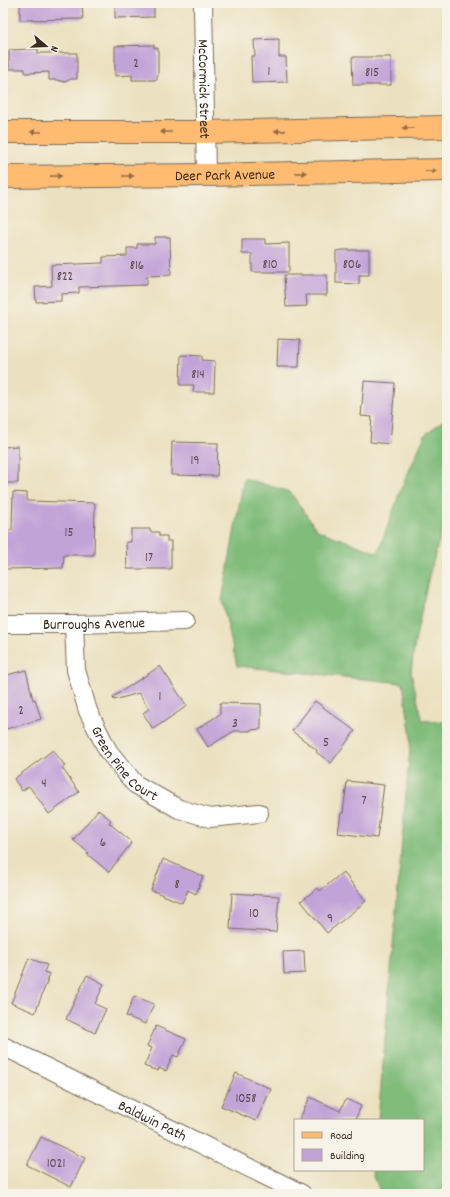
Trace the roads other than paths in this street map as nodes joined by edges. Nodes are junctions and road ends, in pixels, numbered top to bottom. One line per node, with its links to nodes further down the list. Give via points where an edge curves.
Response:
1 (203, 3): 4 (street, McCormick Street)
2 (447, 127): 4 (main road, one-way to 4)
3 (3, 132): 4 (main road, one-way to 3)
4 (205, 132): 6 (street, McCormick Street)
5 (447, 170): 6 (main road, Deer Park Avenue, one-way to 5)
6 (206, 175): 7 (main road, Deer Park Avenue, one-way to 6)
7 (3, 177)
8 (184, 621): 10 (street, Burroughs Avenue)
9 (3, 624): 10 (street, Burroughs Avenue)
10 (74, 624): 11 (street, Green Pine Court, via 76,670 88,711 108,751 135,784 179,809 210,818)
11 (259, 813)
12 (3, 1046): 13 (street, Baldwin Path)
13 (292, 1192)

